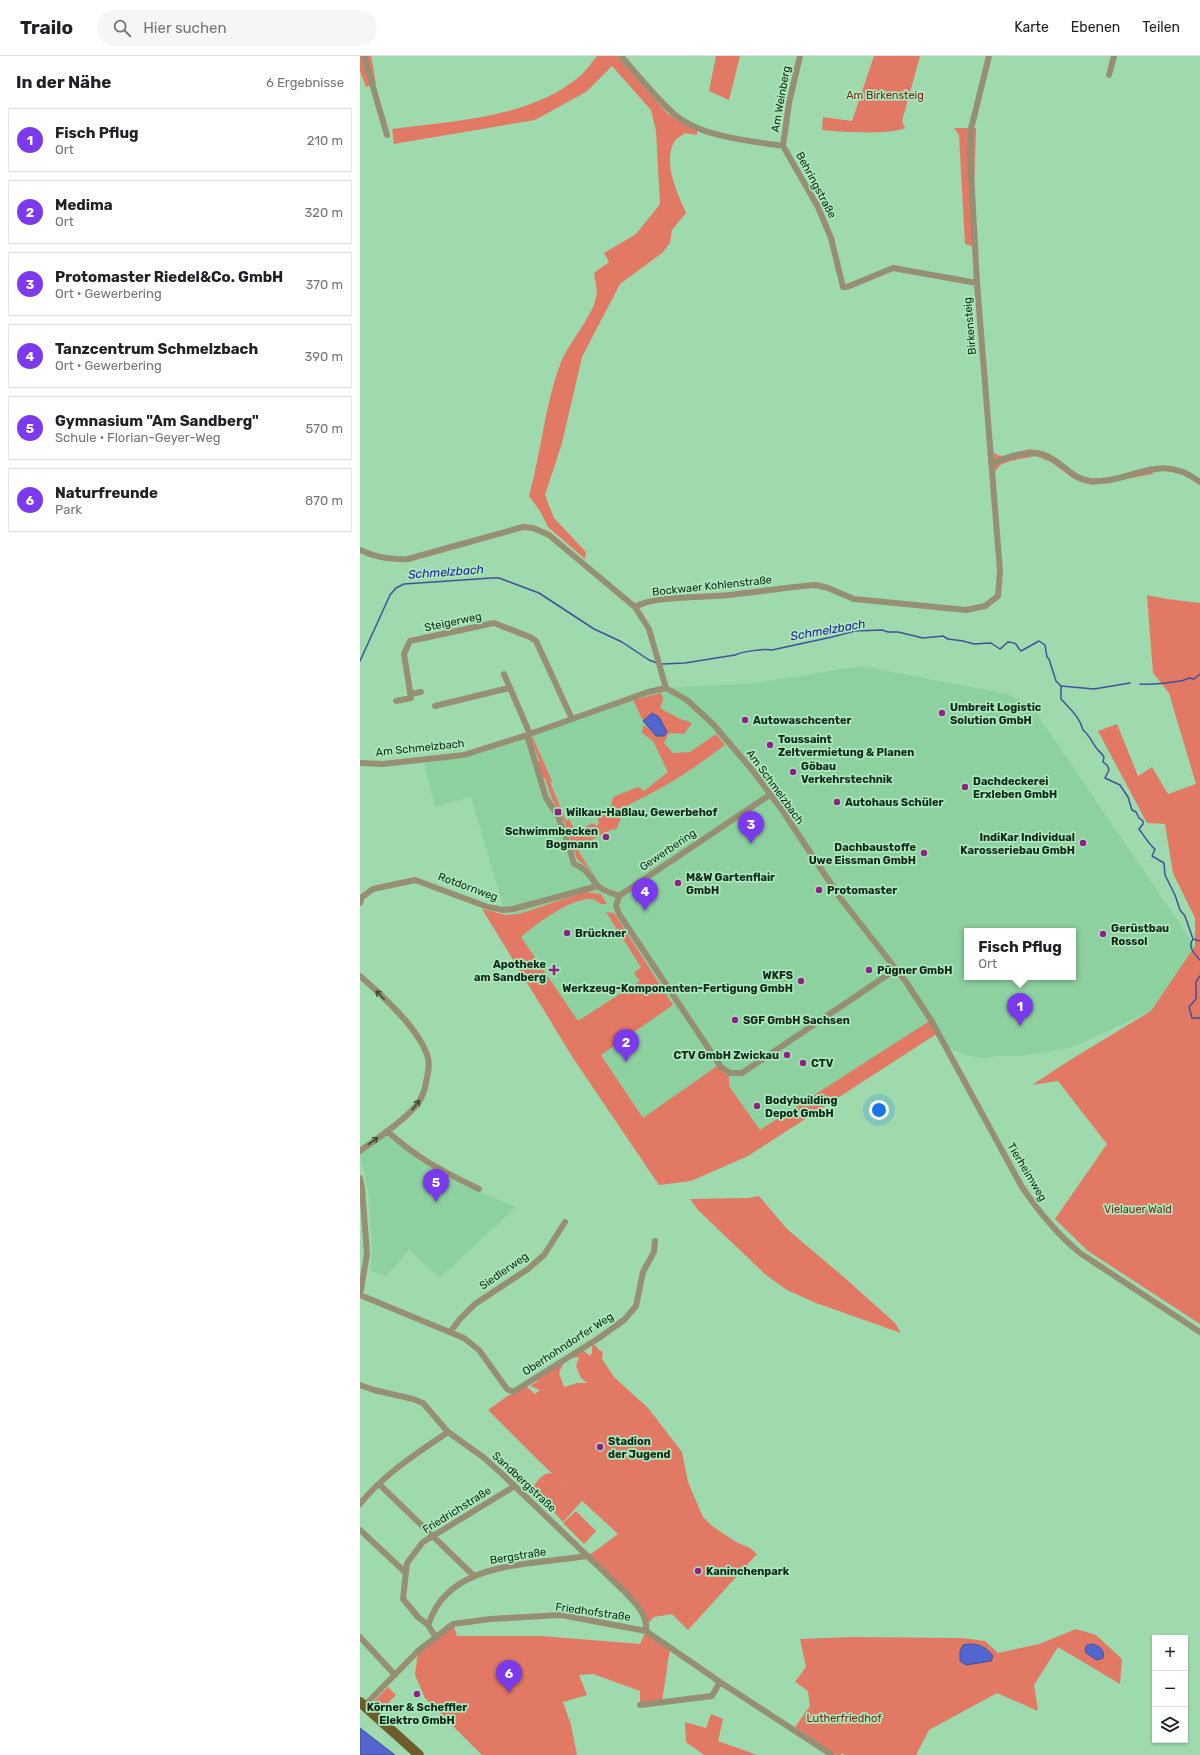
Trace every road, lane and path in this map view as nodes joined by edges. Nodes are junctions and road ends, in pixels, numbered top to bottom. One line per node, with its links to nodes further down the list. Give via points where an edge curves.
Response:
1 (364, 56): 7 (street)
2 (622, 56): 8 (street, Behringstraße, via 674,114 702,130)
3 (800, 56): 8 (street, Am Weinberg, via 789,103)
4 (989, 56): 9 (street, Birkensteig, via 971,129)
5 (1114, 56): 6 (street)
6 (1109, 75)
7 (387, 135)
8 (783, 146): 9 (street, Behringstraße, via 818,207 831,238 843,287 893,268)
9 (977, 283): 10 (street, Birkensteig)
10 (991, 464): 11 (street, via 1026,454 1041,454 1053,459 1078,478 1092,481 1164,468 1184,471); 13 (street, Birkensteig, via 1000,571)
11 (1200, 482)
12 (360, 550): 14 (street, via 379,558 408,559 523,527 533,528 549,535)
13 (998, 596): 14 (street, Bockwaer Kohlenstraße, via 985,606 966,610 854,599 816,585 660,600)
14 (635, 607): 17 (street, via 649,629)
15 (504, 674): 16 (street)
16 (510, 688): 21 (street); 23 (street)
17 (666, 688): 22 (street, Am Schmelzbach, via 648,692); 25 (street, Am Schmelzbach, via 687,700 713,724)
18 (421, 692): 19 (street)
19 (410, 694): 20 (street, via 411,698); 22 (street, Steigerweg, via 404,654 410,641 494,623 536,641)
20 (396, 701)
21 (435, 706)
22 (572, 720): 23 (street, Am Schmelzbach)
23 (529, 734): 24 (street, Am Schmelzbach, via 464,755 383,764); 26 (street, via 546,798 558,816 574,864 590,874)
24 (360, 763)
25 (771, 794): 27 (street, Gewerbering); 29 (street, Am Schmelzbach, via 832,886)
26 (598, 886): 27 (street); 28 (street, Rotdornweg, via 513,910 503,910 415,880 374,889 362,897)
27 (619, 896): 29 (street, via 616,906 619,914 721,1067 730,1073 742,1072)
28 (360, 903)
29 (895, 970): 39 (street, Tierheimweg, via 931,1020 1022,1187 1049,1223 1080,1253)
30 (360, 976): 31 (street, one-way to 30, via 416,1106 425,1089 428,1058 423,1046 403,1018)
31 (387, 1131): 32 (street, one-way to 31); 34 (street, via 422,1160)
32 (360, 1150)
33 (360, 1178): 37 (street, via 367,1254)
34 (479, 1189)
35 (565, 1222): 38 (street, Siedlerweg, via 544,1254 528,1269 475,1304)
36 (655, 1241): 38 (street, Oberhohndorfer Weg, via 654,1252 643,1272 636,1306 624,1320 511,1392 479,1350 464,1338)
37 (360, 1295): 38 (street)
38 (450, 1332)
39 (1200, 1332)
40 (360, 1384): 41 (street, Sandbergstraße, via 423,1403)
41 (448, 1432): 42 (street, via 407,1460); 43 (street, Sandbergstraße, via 483,1457)
42 (379, 1484): 44 (street); 47 (street)
43 (515, 1486): 47 (street, Friedrichstraße); 48 (street, Sandbergstraße)
44 (362, 1495): 45 (street)
45 (360, 1504)
46 (360, 1530): 49 (street)
47 (434, 1535): 49 (street, Friedrichstraße, via 423,1542 410,1557); 50 (street)
48 (587, 1556): 50 (street, Bergstraße, via 492,1569); 52 (street, Sandbergstraße, via 641,1610 647,1624)
49 (405, 1572): 51 (street, Friedrichstraße, via 403,1599)
50 (474, 1576): 51 (street, Bergstraße, via 446,1594)
51 (428, 1625): 53 (street, Friedrichstraße)
52 (646, 1630): 53 (street, Friedhofstraße, via 561,1615 468,1621 453,1624); 56 (street, Friedhofstraße)
53 (435, 1636): 55 (street, Friedhofstraße)
54 (360, 1637): 55 (street)
55 (395, 1675): 57 (street, Friedhofstraße)
56 (720, 1682): 58 (street, via 712,1696); 60 (street, Friedhofstraße)
57 (362, 1704): 59 (main road)
58 (640, 1705)
59 (419, 1755)
60 (832, 1755)

